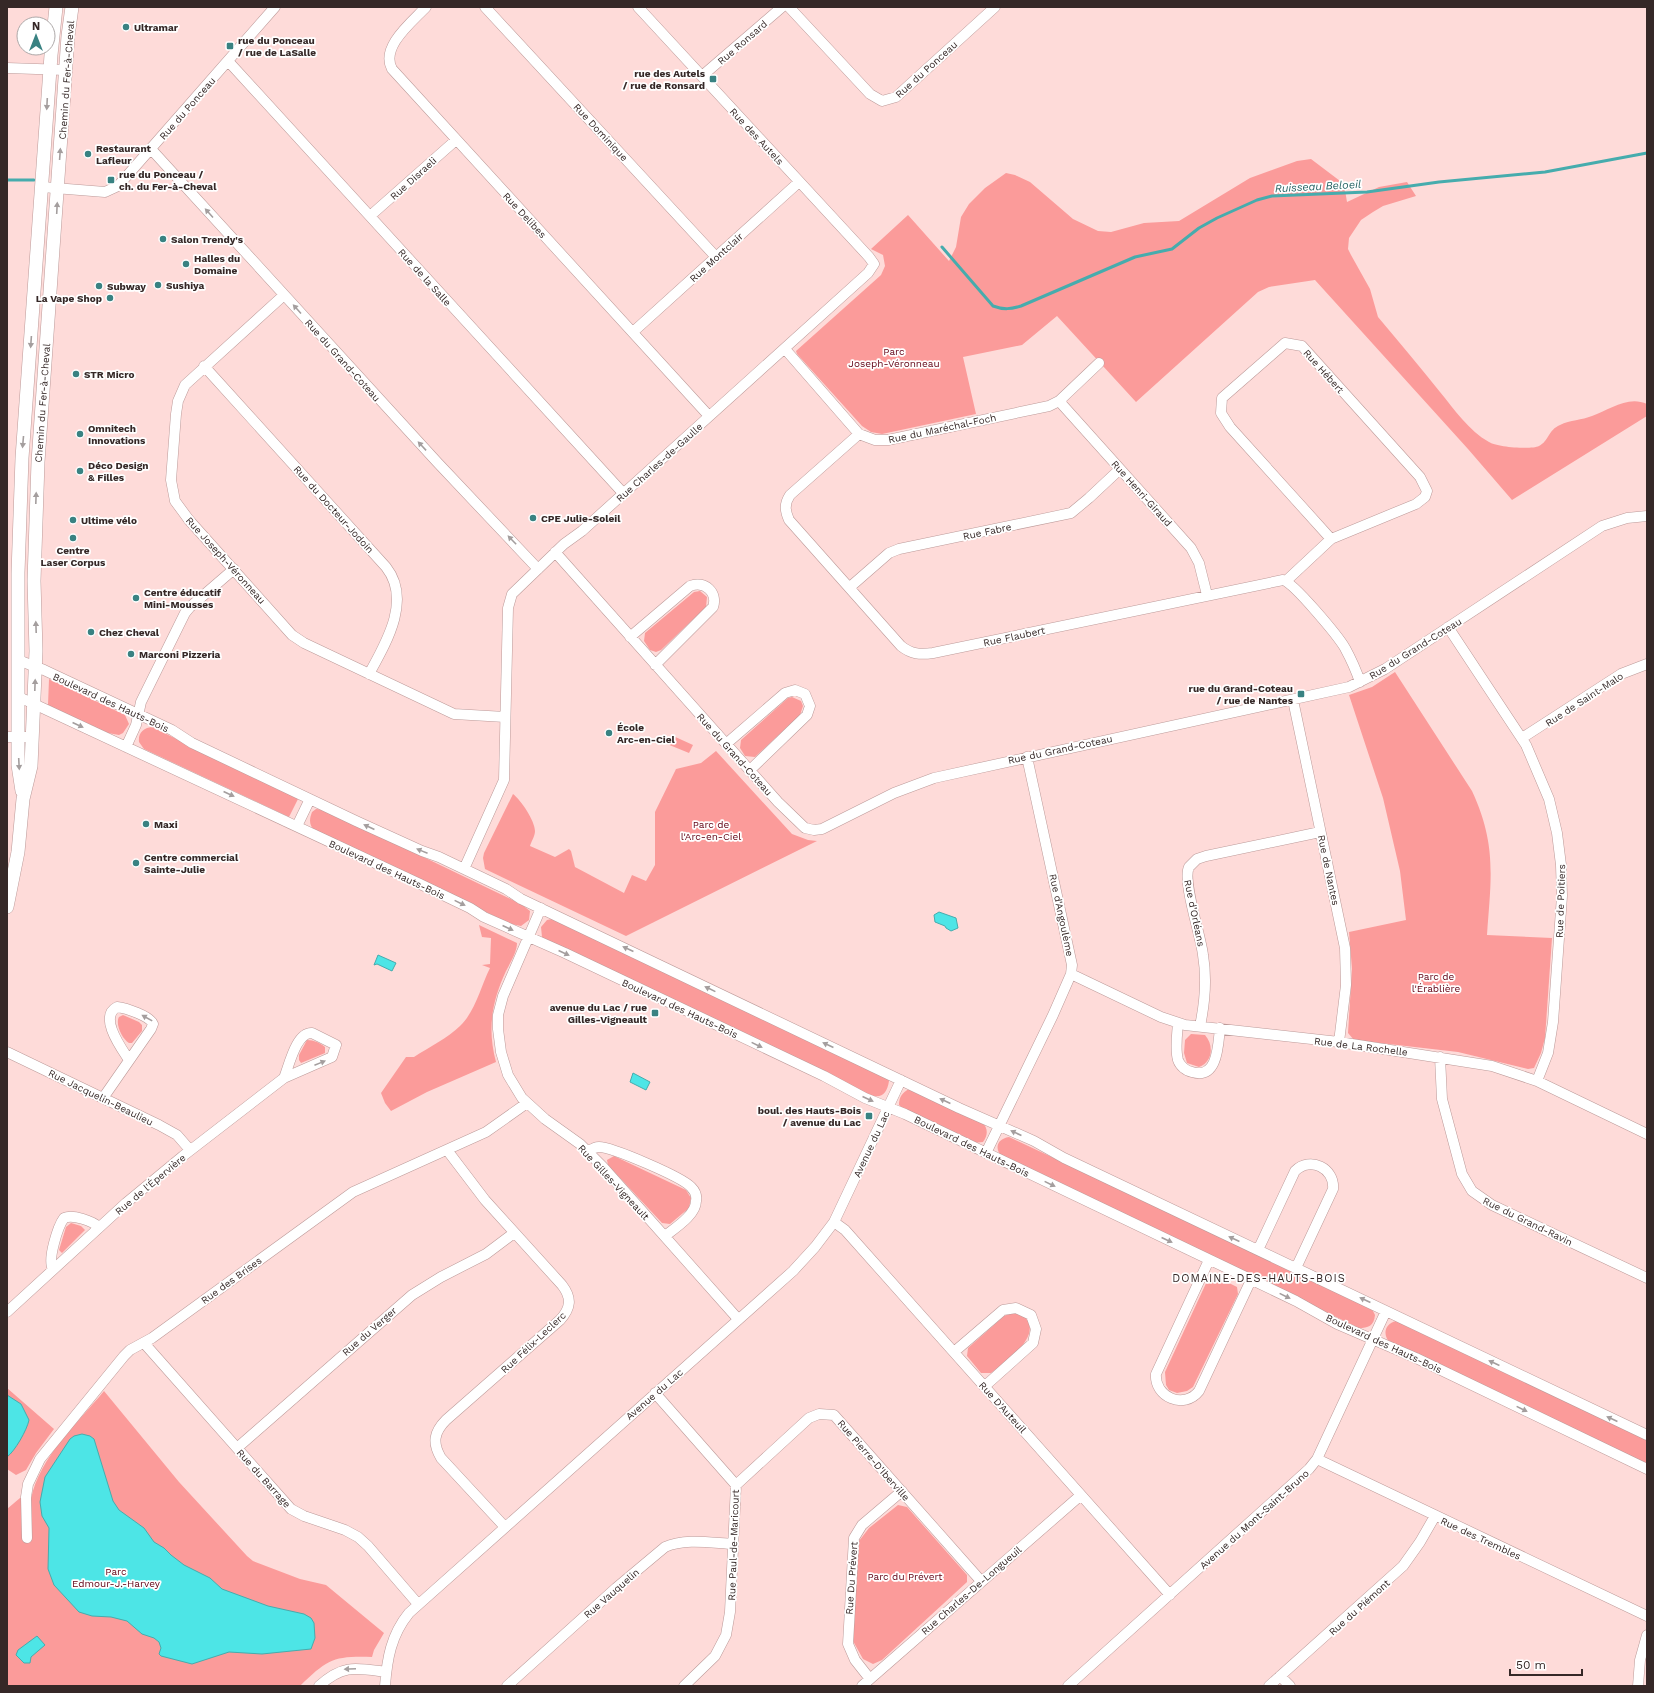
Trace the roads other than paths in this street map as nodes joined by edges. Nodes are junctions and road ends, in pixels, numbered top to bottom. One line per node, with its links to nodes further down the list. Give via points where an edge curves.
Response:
1 (56, 7): 12 (street, Chemin du Fer-à-Cheval)
2 (72, 7): 13 (street, Chemin du Fer-à-Cheval)
3 (275, 7): 10 (street, Rue du Ponceau)
4 (426, 7): 15 (street, Rue Delibes, via 391,47 389,62 394,72)
5 (486, 7): 23 (street, Rue Dominique)
6 (638, 7): 14 (street, Rue des Autels)
7 (782, 7): 14 (street, Rue Ronsard)
8 (789, 7): 9 (street, Rue du Ponceau, via 873,97 885,101 896,97)
9 (995, 7)
10 (228, 61): 16 (street, Rue du Ponceau); 21 (street, Rue de la Salle)
11 (7, 68): 12 (street)
12 (49, 70): 13 (street); 18 (street, Chemin du Fer-à-Cheval, one-way to 18)
13 (66, 70): 19 (street, Chemin du Fer-à-Cheval, one-way to 13)
14 (702, 76): 17 (street, Rue des Autels)
15 (456, 140): 21 (street, Rue Disraeli); 26 (street, Rue Delibes)
16 (151, 149): 19 (street, Rue du Ponceau, via 118,186 109,191); 25 (street, Rue du Grand-Coteau, one-way to 16)
17 (799, 182): 23 (street, Rue Montclair); 24 (street, Rue des Autels, via 870,257 874,262)
18 (42, 187): 19 (street, Rue du Ponceau); 20 (street, Chemin du Fer-à-Cheval)
19 (58, 189): 22 (street, Chemin du Fer-à-Cheval, one-way to 19)
20 (41, 208): 22 (street, via 46,222 46,250); 45 (street, Chemin du Fer-à-Cheval, one-way to 45, via 22,458)
21 (370, 216): 34 (street, Rue de la Salle)
22 (53, 256): 48 (street, Chemin du Fer-à-Cheval, one-way to 22, via 34,581 37,481)
23 (716, 257): 26 (street, Rue Montclair)
24 (873, 266): 27 (street, Rue Charles-de-Gaulle)
25 (284, 295): 29 (street, Rue Joseph-Véronneau); 39 (street, Rue du Grand-Coteau, one-way to 25)
26 (633, 332): 31 (street, Rue Delibes)
27 (785, 349): 31 (street, Rue Charles-de-Gaulle); 32 (street)
28 (1099, 363): 30 (street, Rue du Maréchal-Foch)
29 (204, 366): 38 (street, Rue Joseph-Véronneau, via 185,385 178,401 172,491 179,507); 49 (street, Rue du Docteur-Jodoin, via 393,576 396,585 395,622)
30 (1059, 401): 32 (street, Rue du Maréchal-Foch, via 1039,408 888,440 875,440); 33 (street, Rue Henri-Giraud)
31 (709, 416): 34 (street, Rue Charles-de-Gaulle)
32 (859, 434): 41 (street, Rue Flaubert, via 793,492 785,507 789,520)
33 (1120, 469): 41 (street, Rue Fabre, via 1071,513 898,549); 42 (street, Rue Henri-Giraud, via 1191,548 1199,563)
34 (623, 494): 37 (street, Rue Charles-de-Gaulle)
35 (1647, 516): 43 (street, Rue du Grand-Coteau, via 1627,518 1602,526)
36 (1331, 539): 36 (street, Rue Hébert, via 1416,504 1425,497 1427,491 1420,477 1302,346 1285,343 1222,398 1221,412 1230,427); 40 (street, Rue Hébert)
37 (555, 552): 39 (street, Rue Charles-de-Gaulle); 44 (street, Rue du Grand-Coteau)
38 (234, 569): 49 (street, Rue Joseph-Véronneau, via 297,639); 54 (street, via 185,614 141,702)
39 (538, 569): 55 (street, Rue Charles-de-Gaulle, via 512,594 508,603)
40 (1286, 581): 42 (street, Rue Flaubert, via 1277,580); 50 (street, via 1341,643)
41 (850, 587): 42 (street, Rue Flaubert, via 901,646 922,655)
42 (1207, 595)
43 (1448, 628): 50 (street, Rue du Grand-Coteau); 58 (street, Rue de Poitiers)
44 (630, 637): 46 (street, Rue du Grand-Coteau); 46 (street, via 690,586 699,584 709,588 715,598 713,607)
45 (18, 660): 48 (street, Boulevard des Hauts-Bois); 51 (street, Chemin du Fer-à-Cheval)
46 (655, 664): 59 (street, Rue du Grand-Coteau)
47 (1647, 664): 58 (street, Rue de Saint-Malo, via 1621,674)
48 (36, 666): 53 (street, Chemin du Fer-à-Cheval, one-way to 48); 54 (street, Boulevard des Hauts-Bois)
49 (369, 674): 55 (street, Rue Joseph-Véronneau, via 454,714)
50 (1360, 682): 52 (street, Rue du Grand-Coteau)
51 (19, 697): 53 (street, Boulevard des Hauts-Bois); 56 (street, Chemin du Fer-à-Cheval)
52 (1293, 700): 61 (street, Rue du Grand-Coteau); 66 (street, Rue de Nantes)
53 (34, 704): 57 (street, Chemin du Fer-à-Cheval); 60 (street, Boulevard des Hauts-Bois, one-way to 60)
54 (138, 715): 60 (street); 64 (street, Boulevard des Hauts-Bois)
55 (505, 717): 67 (street, Rue Charles-de-Gaulle, via 503,784)
56 (13, 737): 57 (street); 63 (street, Chemin du Fer-à-Cheval, one-way to 63)
57 (33, 737): 63 (street, Chemin du Fer-à-Cheval, via 31,766)
58 (1522, 738): 81 (street, Rue de Poitiers, via 1549,799 1557,833 1562,878 1552,1034 1546,1060)
59 (726, 744): 62 (street, Rue du Grand-Coteau); 62 (street, via 785,693 795,690 805,694 810,706 807,715)
60 (126, 746): 65 (street, Boulevard des Hauts-Bois, one-way to 65)
61 (1027, 757): 62 (street, Rue du Grand-Coteau, via 911,786 831,826 814,830 798,823); 71 (street, Rue d'Angoulème, via 1068,943)
62 (750, 770)
63 (23, 799): 68 (street, Chemin du Fer-à-Cheval, via 18,852)
64 (310, 799): 65 (street); 67 (street, Boulevard des Hauts-Bois, one-way to 64)
65 (297, 826): 70 (street, Boulevard des Hauts-Bois, one-way to 70)
66 (1320, 832): 73 (street, Rue d'Orléans, via 1206,856 1197,859 1189,867 1187,881 1201,942 1205,976); 75 (street, Rue de Nantes, via 1346,958 1346,985)
67 (464, 869): 69 (street, Boulevard des Hauts-Bois)
68 (7, 907)
69 (541, 908): 70 (street, Rue Gilles-Vigneault); 80 (street, Boulevard des Hauts-Bois, one-way to 69)
70 (528, 937): 83 (street, Rue Gilles-Vigneault, via 504,991 498,1015 500,1052 516,1091); 84 (street, Boulevard des Hauts-Bois, one-way to 84)
71 (1071, 974): 72 (street, Rue de La Rochelle); 85 (street, Rue d'Angoulème)
72 (1178, 1023): 73 (street, Rue de La Rochelle); 74 (street, via 1178,1059 1186,1070 1194,1073 1206,1071 1214,1064)
73 (1200, 1026): 74 (street, Rue de La Rochelle)
74 (1220, 1028): 75 (street, Rue de La Rochelle)
75 (1339, 1042): 77 (street, Rue de La Rochelle)
76 (7, 1052): 82 (street, Rue Jacquelin-Beaulieu)
77 (1440, 1057): 81 (street, Rue de La Rochelle, via 1501,1068); 99 (street, Rue du Grand-Ravin, via 1442,1099 1461,1170 1472,1190 1492,1205)
78 (129, 1060): 78 (street, one-way to 78, via 153,1023 137,1013 117,1007 112,1012 110,1024); 82 (street)
79 (284, 1078): 79 (street, one-way to 79, via 329,1060 336,1045 312,1033 304,1035 298,1043); 87 (street, Rue de l'Épervière)
80 (901, 1080): 84 (street, Avenue du Lac); 85 (street, Boulevard des Hauts-Bois, one-way to 80)
81 (1537, 1081): 86 (street, Rue de La Rochelle)
82 (103, 1098): 87 (street, Rue Jacquelin-Beaulieu, via 174,1133)
83 (527, 1103): 88 (street, Rue des Brises, via 490,1130); 89 (street, Rue Gilles-Vigneault)
84 (888, 1108): 90 (street, Boulevard des Hauts-Bois); 91 (street, Avenue du Lac)
85 (999, 1125): 90 (street, Rue d'Angoulème); 95 (street, Boulevard des Hauts-Bois, one-way to 85)
86 (1647, 1134)
87 (190, 1150): 92 (street, Rue de l'Épervière)
88 (447, 1150): 93 (street, Rue Félix-Leclerc); 105 (street, Rue des Brises, via 344,1197)
89 (588, 1152): 94 (street, Rue Gilles-Vigneault); 94 (street, via 599,1147 619,1152 692,1187 696,1197 694,1210)
90 (986, 1153): 96 (street, Boulevard des Hauts-Bois, one-way to 96)
91 (834, 1222): 103 (street, Avenue du Lac, via 801,1263); 106 (street, Rue D'Auteuil, via 845,1230)
92 (99, 1227): 98 (street, Rue de l'Épervière); 98 (street, via 74,1217 64,1218 51,1258)
93 (514, 1233): 110 (street, Rue du Verger, via 486,1254 441,1276 412,1294); 117 (street, Rue Félix-Leclerc, via 566,1291 569,1296 569,1307 560,1320 446,1420 438,1428 435,1438 441,1458)
94 (665, 1236): 103 (street, Rue Gilles-Vigneault)
95 (1258, 1250): 97 (street, Boulevard des Hauts-Bois); 97 (street, via 1295,1171 1305,1164 1321,1167 1331,1177 1333,1189)
96 (1209, 1260): 100 (street, Boulevard des Hauts-Bois); 100 (street, via 1156,1374 1159,1389 1168,1398 1185,1400 1199,1391)
97 (1296, 1268): 101 (street, Boulevard des Hauts-Bois, one-way to 97)
98 (53, 1269): 102 (street, Rue de l'Épervière)
99 (1647, 1278)
100 (1251, 1280): 104 (street, Boulevard des Hauts-Bois, one-way to 104)
101 (1386, 1311): 104 (street, Avenue du Mont-Saint-Bruno); 109 (street, Boulevard des Hauts-Bois, one-way to 101)
102 (7, 1312)
103 (738, 1319): 108 (street, Avenue du Lac)
104 (1372, 1340): 111 (street, Avenue du Mont-Saint-Bruno); 112 (street, Boulevard des Hauts-Bois, one-way to 112, via 1411,1356)
105 (144, 1343): 110 (street, Rue du Barrage); 118 (street, Rue des Brises, via 124,1356 38,1462 28,1484 26,1497)
106 (954, 1352): 107 (street, Rue D'Auteuil); 107 (street, via 1003,1310 1016,1308 1031,1315 1036,1329 1033,1343)
107 (985, 1386): 115 (street, Rue D'Auteuil)
108 (655, 1393): 113 (street, Rue Paul-de-Maricourt); 117 (street, Avenue du Lac)
109 (1647, 1435)
110 (237, 1448): 122 (street, Rue du Barrage, via 291,1508 308,1518 344,1530 362,1540)
111 (1317, 1459): 116 (street, Rue des Trembles); 121 (street, Avenue du Mont-Saint-Bruno, via 1291,1487)
112 (1647, 1469)
113 (736, 1485): 114 (street, Rue Pierre-D'Iberville, via 809,1418 826,1413 838,1418); 119 (street, Rue Paul-de-Maricourt)
114 (902, 1492): 120 (street, Rue Pierre-D'Iberville); 127 (street, Rue Du Prévert, via 862,1525 853,1541 848,1644)
115 (1081, 1495): 120 (street, Rue Charles-De-Longueuil); 121 (street, Rue D'Auteuil)
116 (1435, 1516): 123 (street, Rue des Trembles); 126 (street, Rue du Piémont, via 1403,1566)
117 (504, 1526): 122 (street, Avenue du Lac)
118 (27, 1538)
119 (733, 1544): 130 (street, Rue Vauquelin, via 686,1542 665,1547); 131 (street, Rue Paul-de-Maricourt, via 730,1612 726,1637 711,1661)
120 (982, 1580): 127 (street, Rue Charles-De-Longueuil)
121 (1170, 1595): 132 (street, Avenue du Mont-Saint-Bruno)
122 (418, 1604): 125 (street, Avenue du Lac, via 395,1633)
123 (1647, 1616)
124 (1647, 1635): 135 (street, via 1640,1660)
125 (386, 1672): 128 (street, one-way to 128, via 343,1670 330,1676); 129 (street, Avenue du Lac)
126 (1280, 1676): 133 (street, Rue du Piémont); 134 (street)
127 (866, 1682)
128 (319, 1686)
129 (385, 1686)
130 (507, 1686)
131 (684, 1686)
132 (1068, 1686)
133 (1269, 1686)
134 (1290, 1686)
135 (1638, 1686)

